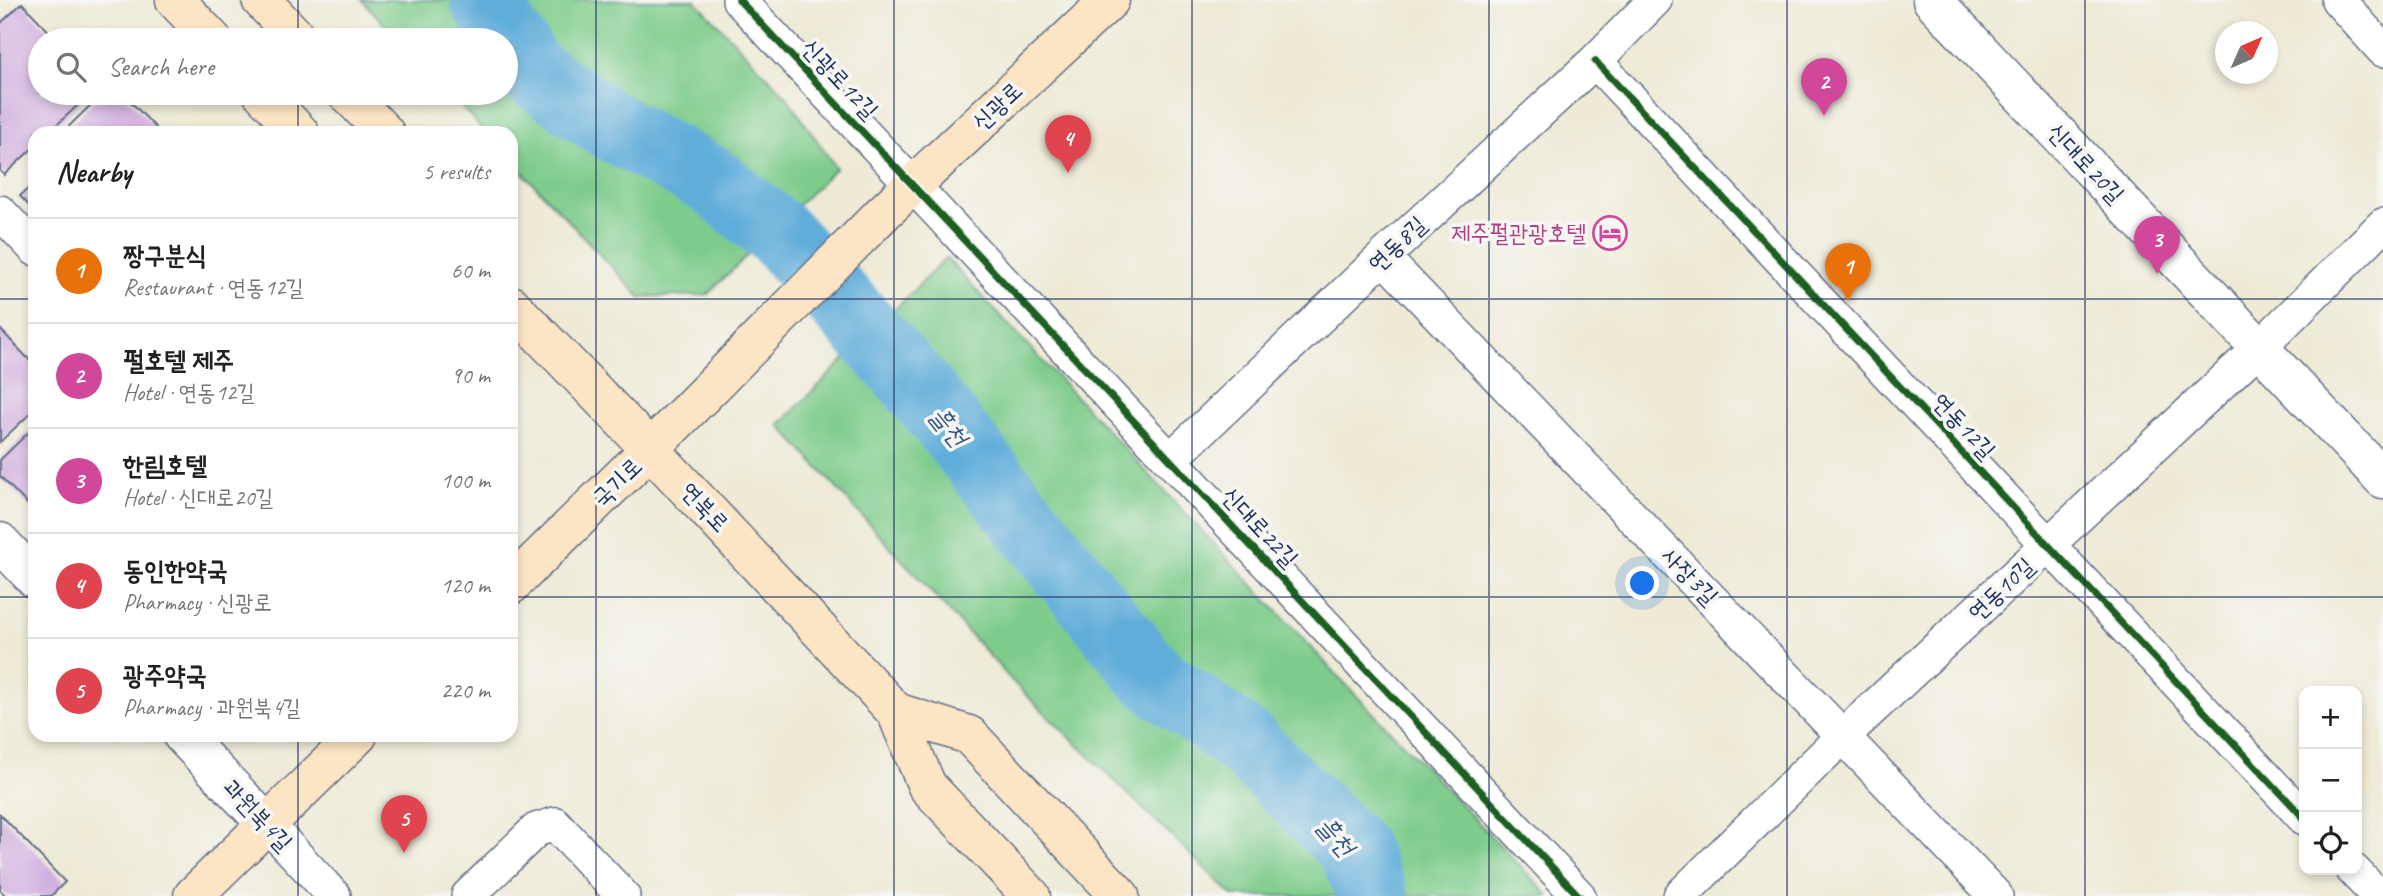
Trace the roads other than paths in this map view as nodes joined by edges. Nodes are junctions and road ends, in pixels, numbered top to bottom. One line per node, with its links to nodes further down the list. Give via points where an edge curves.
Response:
1 (175, 0): 8 (main road)
2 (261, 0): 9 (main road)
3 (739, 0): 16 (street, 신광로12길)
4 (1110, 0): 16 (main road, 신광로)
5 (1655, 0): 11 (street, 연동8길)
6 (1932, 0): 23 (street, 신대로20길)
7 (2338, 0): 10 (street)
8 (202, 28)
9 (288, 28)
10 (2383, 50)
11 (1595, 61): 21 (street, 연동8길); 28 (street, 연동12길)
12 (273, 105): 14 (main road)
13 (358, 105): 15 (main road)
14 (293, 126)
15 (378, 126)
16 (913, 184): 18 (main road, 신광로); 25 (street, 신대로22길)
17 (0, 212): 20 (street)
18 (884, 212): 24 (main road, 국기로)
19 (2383, 225): 23 (street, 연동10길)
20 (28, 242)
21 (1383, 257): 25 (street, 연동8길); 32 (street, 사장3길)
22 (518, 312): 24 (main road, 연북로)
23 (2260, 347): 26 (street, 신대로20길); 28 (street, 연동10길)
24 (650, 449): 30 (main road, 국기로); 31 (main road, 연북로)
25 (1171, 459): 44 (street, 신대로22길)
26 (2383, 479)
27 (0, 542): 29 (street)
28 (2049, 545): 32 (street, 연동10길); 35 (street, 연동12길)
29 (28, 572)
30 (518, 578)
31 (896, 712): 42 (main road, 연북로, via 927,786); 43 (main road, 연북로, via 968,734)
32 (1844, 735): 45 (street, 연동10길); 46 (street, 사장3길)
33 (189, 742): 36 (street, 과원북4길)
34 (351, 742): 36 (main road)
35 (2299, 813)
36 (267, 824): 38 (main road); 39 (street, 과원북4길)
37 (2358, 875): 47 (street)
38 (193, 896)
39 (334, 896)
40 (468, 896): 41 (street, via 536,830 555,824)
41 (623, 896)
42 (1031, 896)
43 (1120, 896)
44 (1579, 896)
45 (1681, 896)
46 (1996, 896)
47 (2378, 896)

